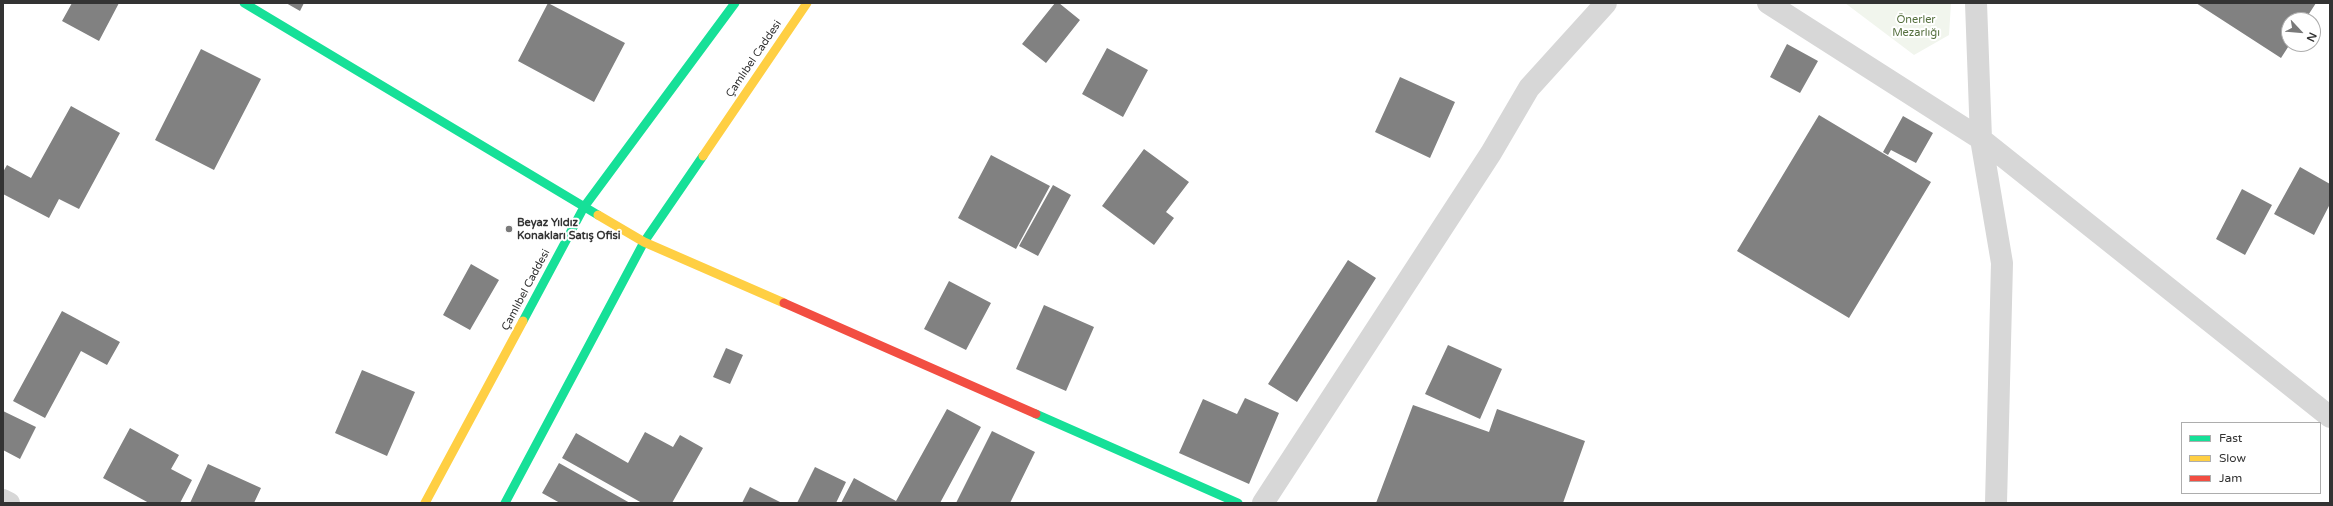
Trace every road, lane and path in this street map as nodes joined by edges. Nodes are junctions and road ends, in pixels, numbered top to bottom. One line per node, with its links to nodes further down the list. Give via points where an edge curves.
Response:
1 (244, 3): 8 (main road)
2 (735, 3): 8 (main road, Çamlıbel Caddesi)
3 (807, 3): 9 (main road, Çamlıbel Caddesi)
4 (1606, 3): 16 (street, via 1529,88 1491,153)
5 (1768, 3): 7 (street)
6 (1976, 3): 7 (street)
7 (1981, 140): 10 (street); 17 (street, via 2002,263)
8 (584, 207): 9 (main road); 13 (main road, Çamlıbel Caddesi)
9 (644, 242): 14 (main road, Çamlıbel Caddesi); 15 (main road)
10 (2330, 417)
11 (3, 500): 12 (street)
12 (9, 503)
13 (425, 503)
14 (505, 503)
15 (1238, 503)
16 (1262, 503)
17 (1996, 503)

